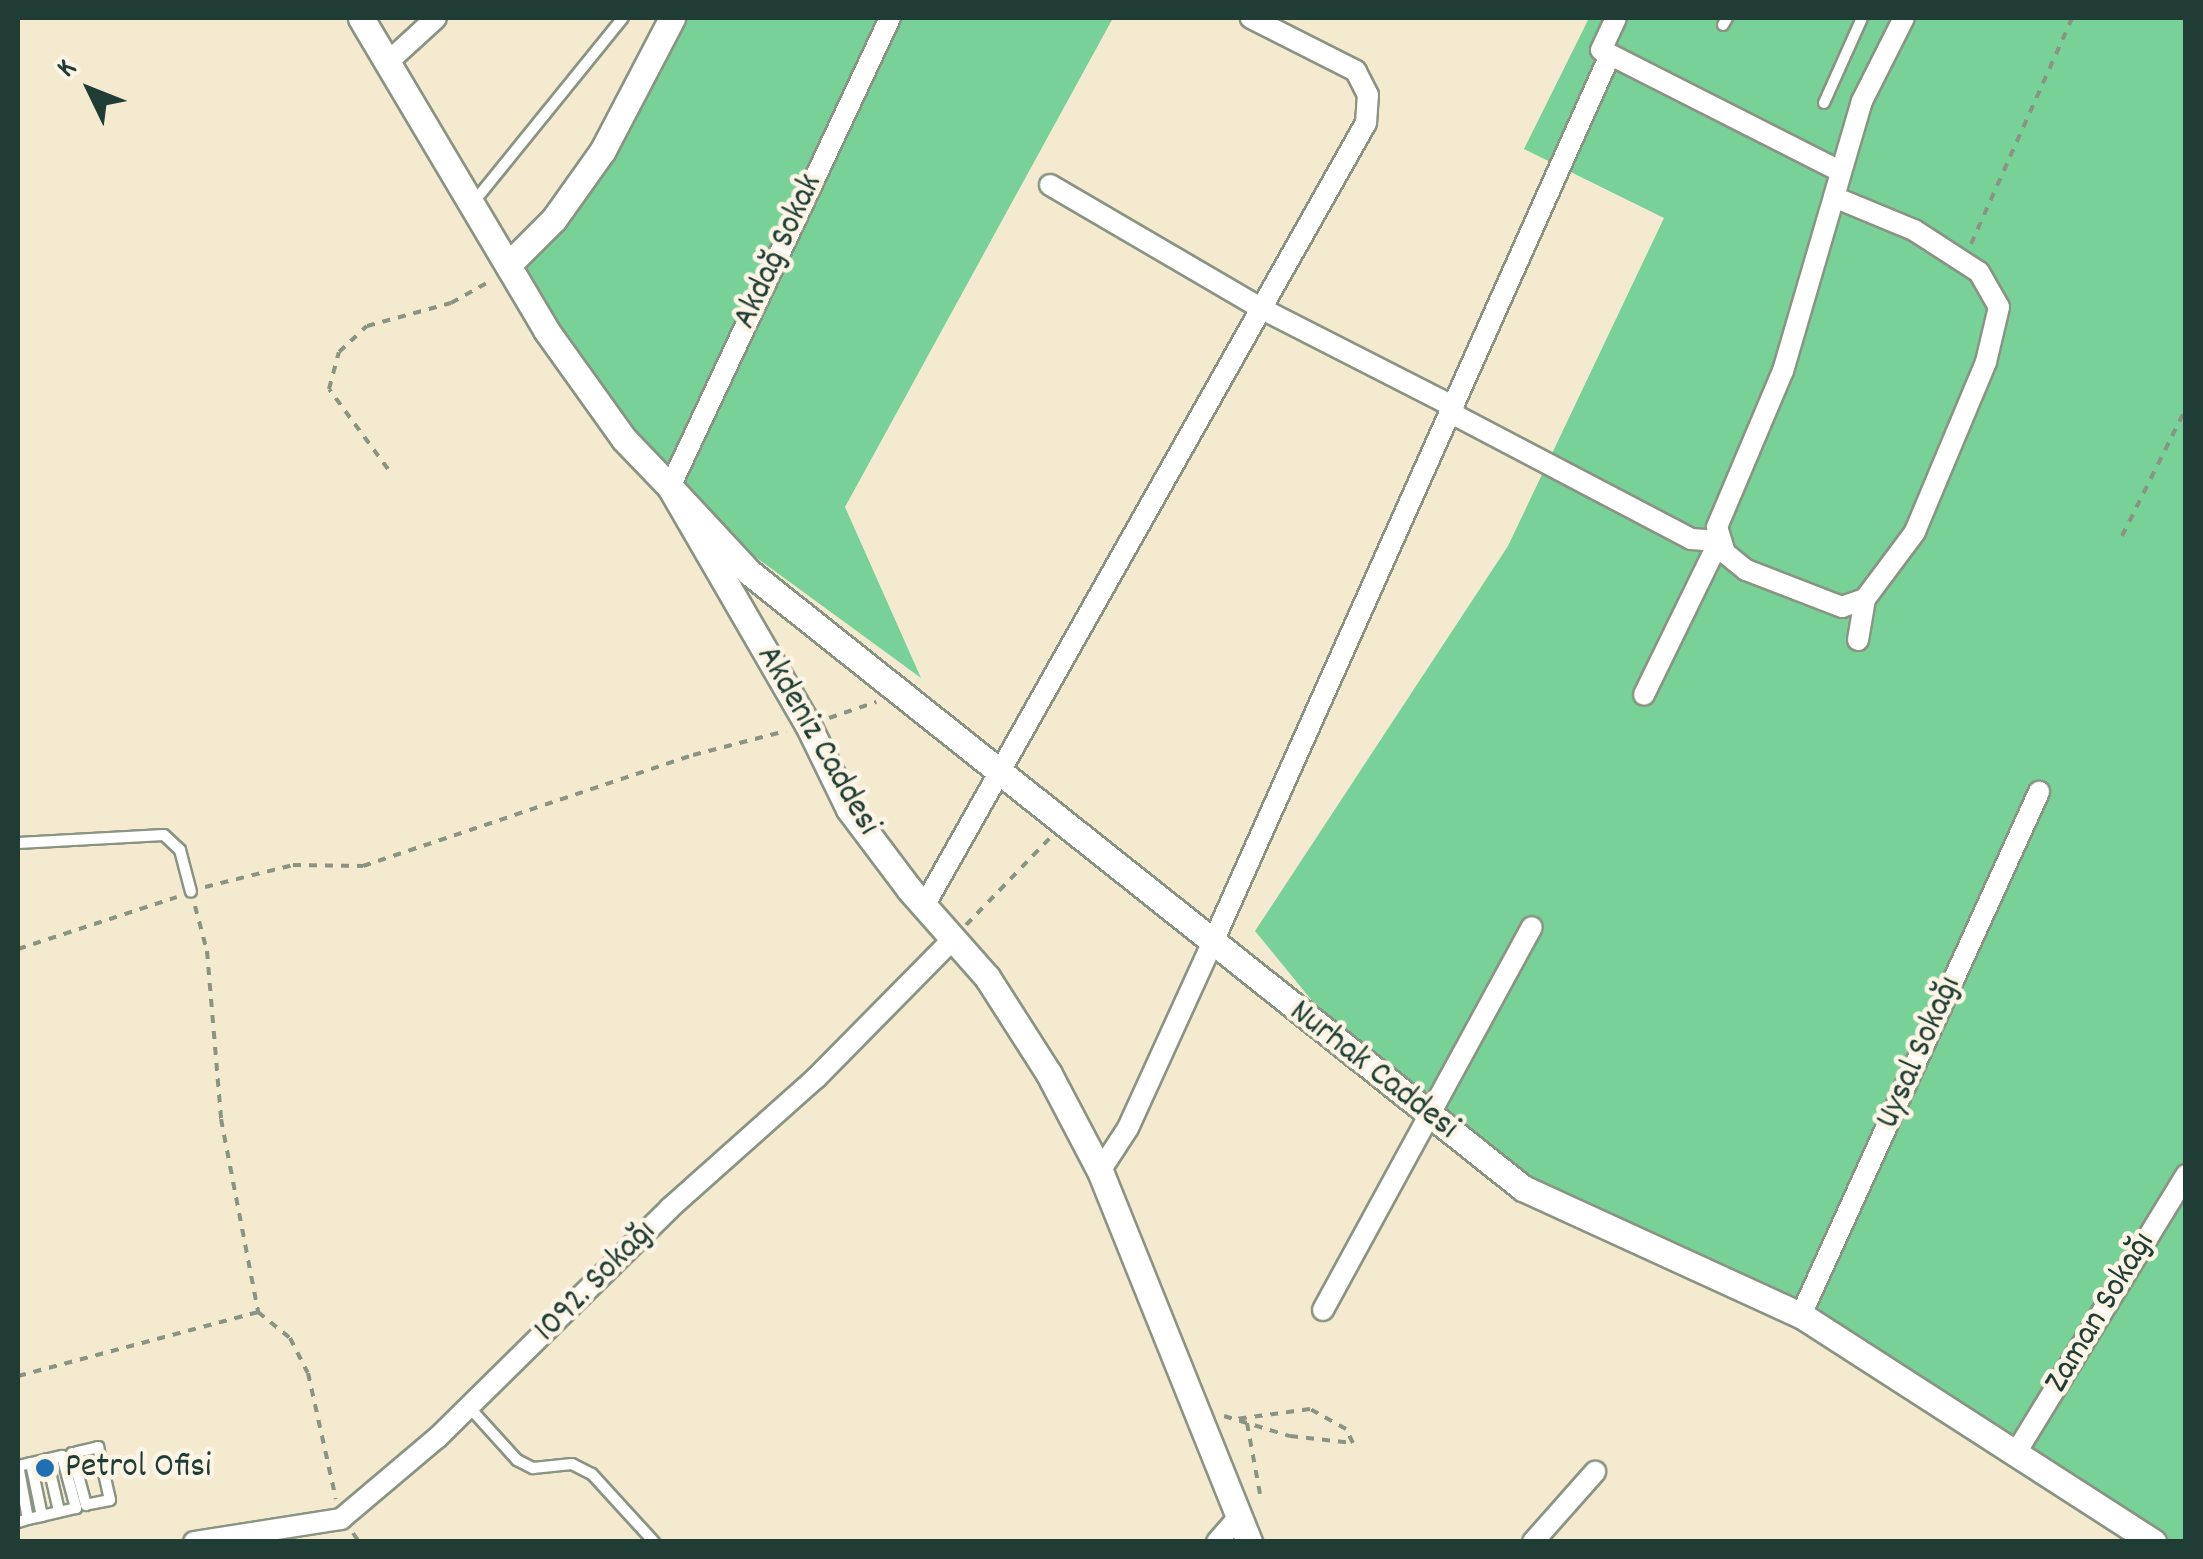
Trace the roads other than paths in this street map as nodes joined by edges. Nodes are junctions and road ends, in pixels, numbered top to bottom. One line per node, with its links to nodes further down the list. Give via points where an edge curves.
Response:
1 (361, 18): 11 (street, Akdeniz Caddesi)
2 (436, 18): 11 (street)
3 (623, 18): 16 (lane)
4 (672, 18): 17 (street, via 603,150 554,219)
5 (890, 18): 20 (street, Akdağ Sokak)
6 (1251, 18): 18 (street, via 1356,71 1368,94 1366,123)
7 (1616, 18): 10 (street, via 1602,50)
8 (1862, 18): 12 (lane)
9 (1904, 18): 13 (street, via 1862,100)
10 (1610, 55): 13 (street); 19 (street)
11 (388, 62): 16 (street, Akdeniz Caddesi)
12 (1824, 102)
13 (1841, 172): 15 (street)
14 (1050, 185): 18 (street)
15 (1834, 197): 21 (street, via 1783,371 1716,527); 22 (street, via 1914,230 1963,262 1989,282 1999,307 1986,362 1915,532)
16 (472, 204): 17 (street, Akdeniz Caddesi)
17 (508, 265): 20 (street, Akdeniz Caddesi, via 624,439)
18 (1264, 310): 19 (street); 25 (street)
19 (1453, 410): 21 (street, via 1691,539); 32 (street)
20 (670, 487): 25 (street, Nurhak Caddesi, via 750,574); 29 (street, Akdeniz Caddesi, via 850,809)
21 (1720, 540): 22 (street, via 1746,570 1842,607); 24 (street)
22 (1865, 599): 23 (street)
23 (1858, 640)
24 (1644, 695)
25 (1002, 775): 29 (street); 32 (street, Nurhak Caddesi)
26 (2039, 792): 37 (street, Uysal Sokağı)
27 (18, 842): 28 (lane, via 153,832 180,850)
28 (191, 892)
29 (924, 906): 31 (street, Akdeniz Caddesi)
30 (1532, 927): 33 (street)
31 (953, 939): 34 (street, Akdeniz Caddesi, via 1028,1042); 38 (street, 1092. Sokağı)
32 (1212, 944): 33 (street, Nurhak Caddesi); 34 (street, via 1128,1128)
33 (1432, 1117): 36 (street); 37 (street, Nurhak Caddesi, via 1522,1188)
34 (1100, 1171): 51 (street, Akdeniz Caddesi)
35 (2186, 1175): 39 (street, Zaman Sokağı)
36 (1323, 1310)
37 (1801, 1314): 39 (street, Nurhak Caddesi)
38 (469, 1407): 52 (street, 1092. Sokağı, via 340,1518); 53 (lane, via 517,1460 533,1468 572,1464 592,1474)
39 (2017, 1451): 56 (street, Nurhak Caddesi)
40 (77, 1452): 41 (lane); 46 (lane); 46 (lane, via 98,1447 110,1500)
41 (62, 1456): 42 (lane); 47 (lane)
42 (47, 1459): 43 (lane); 48 (lane)
43 (31, 1463): 44 (lane); 49 (lane)
44 (18, 1465): 50 (lane)
45 (1595, 1472): 55 (street)
46 (90, 1504): 47 (lane)
47 (76, 1508): 48 (lane)
48 (59, 1512): 49 (lane)
49 (42, 1516): 50 (lane)
50 (23, 1520)
51 (1243, 1530): 54 (street)
52 (194, 1542)
53 (654, 1542)
54 (1217, 1542)
55 (1532, 1542)
56 (2153, 1542)

